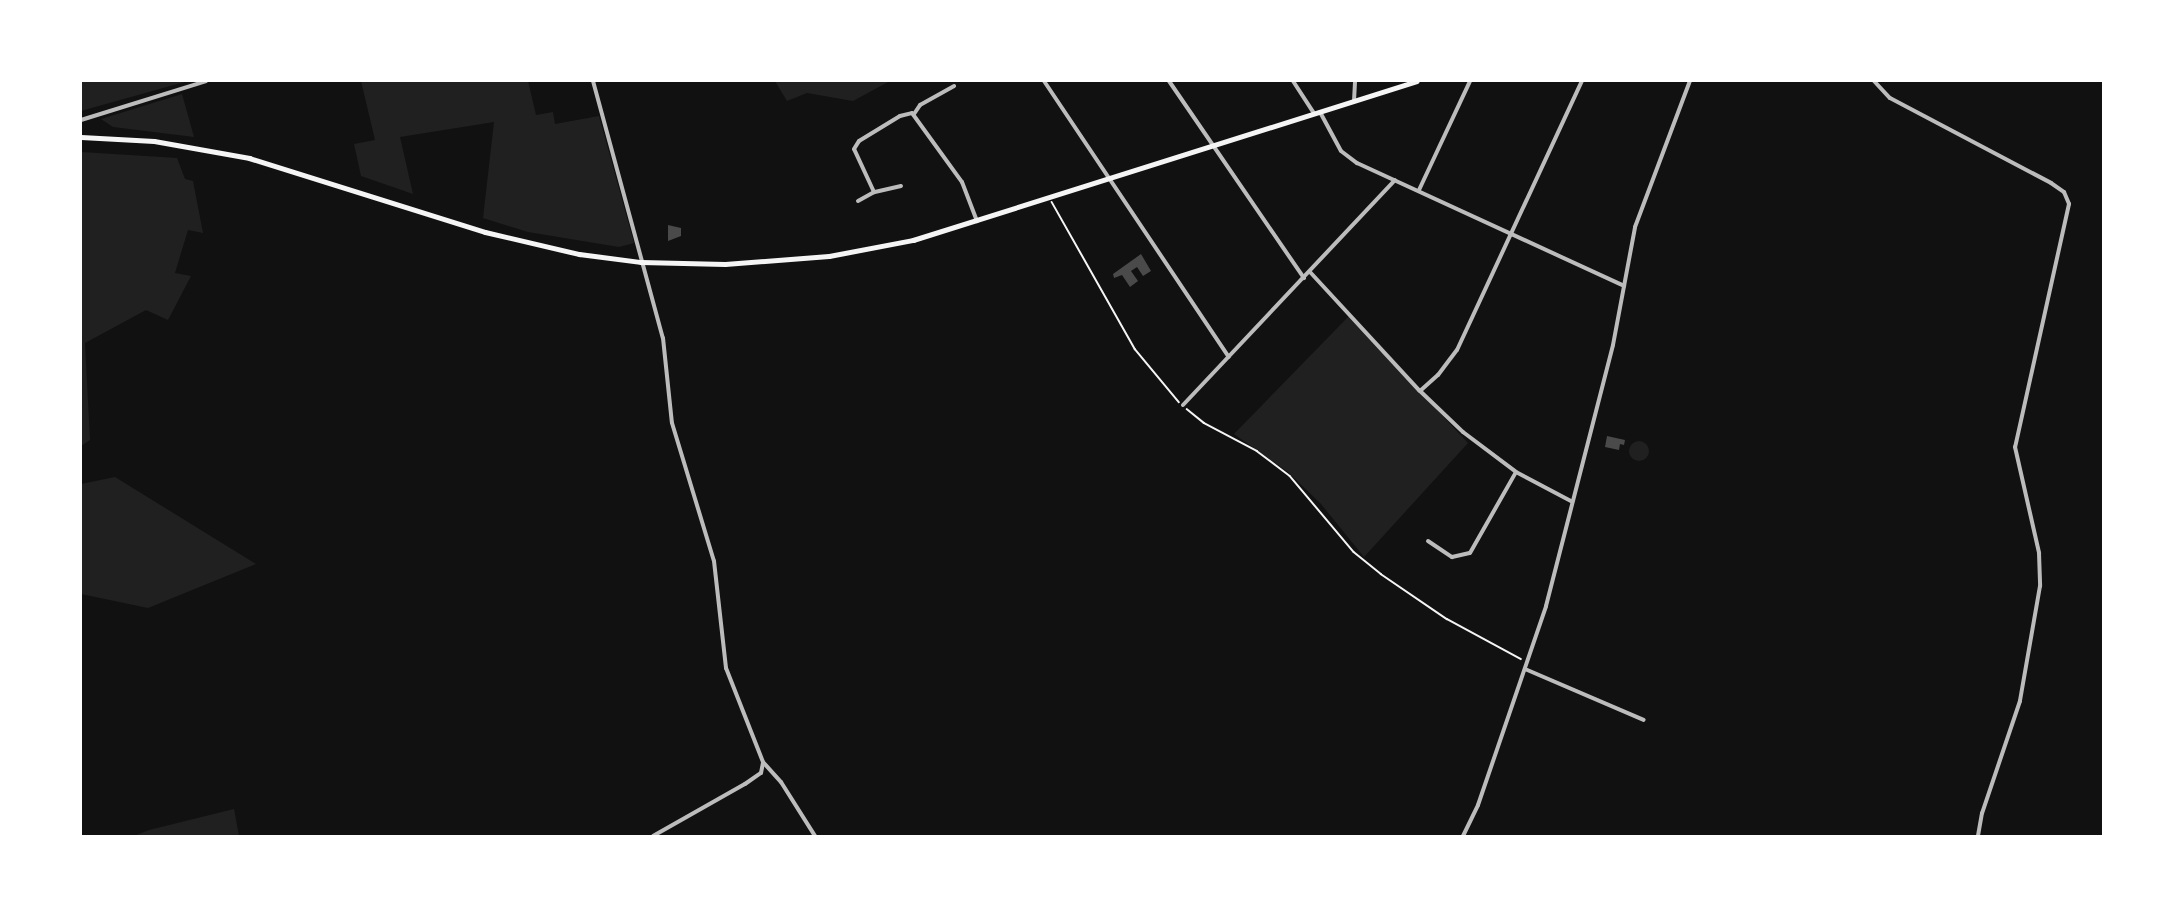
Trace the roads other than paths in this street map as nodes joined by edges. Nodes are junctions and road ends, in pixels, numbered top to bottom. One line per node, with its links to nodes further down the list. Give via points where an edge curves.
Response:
1 (206, 81): 16 (street)
2 (593, 81): 27 (street)
3 (1044, 81): 19 (street)
4 (1169, 81): 18 (street)
5 (1293, 81): 14 (street)
6 (1355, 81): 13 (street)
7 (1417, 81): 13 (main road)
8 (1470, 81): 22 (street)
9 (1582, 81): 26 (street)
10 (1690, 81): 30 (street, via 1646,193)
11 (1874, 81): 43 (street, via 1890,98 2051,183 2064,192 2069,204 2015,447 2039,554 2040,586 2020,700 1985,802)
12 (954, 86): 15 (street, via 920,105)
13 (1354, 101): 14 (main road)
14 (1317, 113): 18 (main road); 20 (street, via 1344,154)
15 (914, 114): 23 (street, via 900,116 854,147); 25 (street, via 965,187)
16 (81, 120)
17 (81, 137): 27 (main road, via 154,141 249,158 503,237 579,254)
18 (1213, 146): 19 (main road); 29 (street)
19 (1111, 180): 25 (main road); 31 (street)
20 (1395, 180): 22 (street); 28 (street)
21 (901, 186): 23 (street)
22 (1419, 190): 26 (street)
23 (874, 192): 24 (street)
24 (858, 201)
25 (977, 222): 27 (main road, via 880,247 804,259 716,264)
26 (1512, 234): 30 (street); 32 (street, via 1455,354)
27 (641, 262): 39 (street, via 663,338 672,423 714,561 726,668)
28 (1310, 272): 29 (street); 32 (street)
29 (1304, 278): 31 (street)
30 (1624, 286): 35 (street, via 1613,345)
31 (1229, 357): 33 (street)
32 (1420, 391): 34 (street)
33 (1183, 405)
34 (1516, 472): 35 (street); 36 (street, via 1470,553 1452,557)
35 (1571, 501): 37 (street, via 1549,594)
36 (1428, 541)
37 (1525, 669): 38 (street); 42 (street, via 1476,811)
38 (1644, 720)
39 (763, 762): 40 (street, via 761,773 746,784); 41 (street, via 781,782)
40 (653, 836)
41 (815, 836)
42 (1463, 836)
43 (1978, 836)

